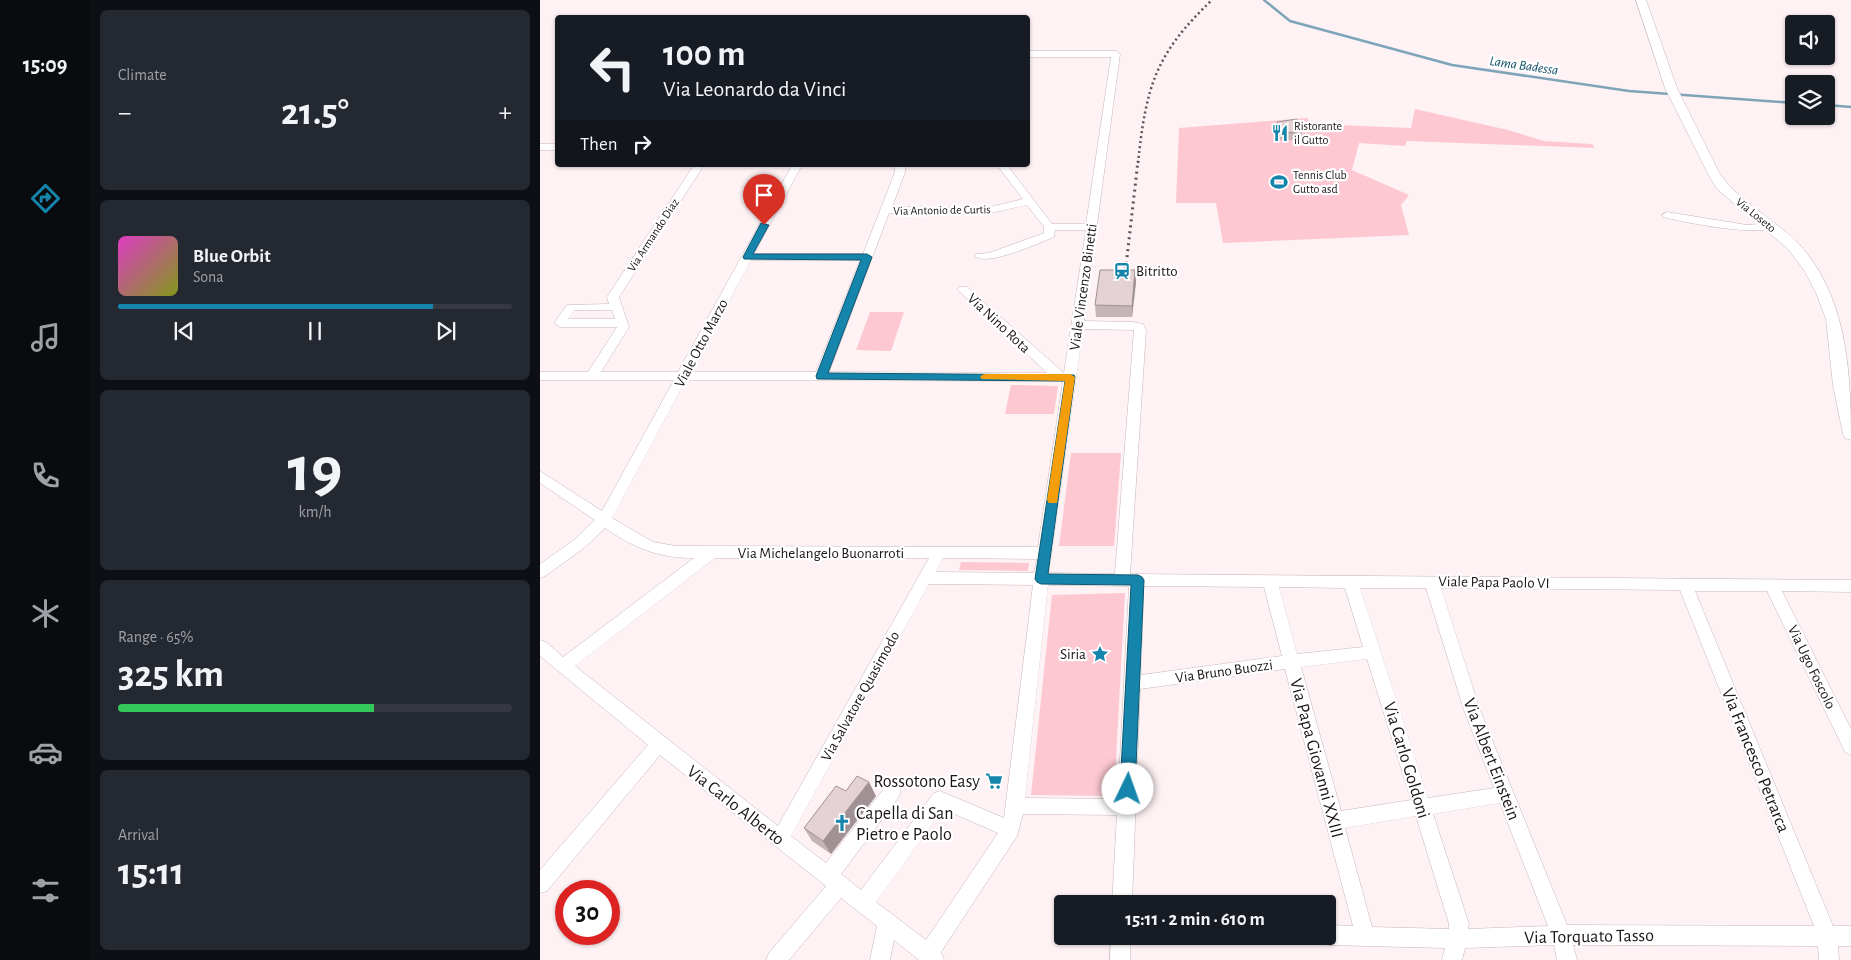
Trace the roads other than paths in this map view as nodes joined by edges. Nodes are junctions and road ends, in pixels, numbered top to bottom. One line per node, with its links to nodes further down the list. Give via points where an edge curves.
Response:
1 (1641, 0): 12 (main road, Via Loseto, via 1671,88 1702,153 1722,186)
2 (1030, 54): 14 (street, Viale Vincenzo Binetti, via 1116,54)
3 (540, 147): 4 (street)
4 (555, 147)
5 (698, 167): 19 (street, Via Armando Diaz, via 613,297)
6 (796, 167): 16 (street, Viale Otto Marzo)
7 (900, 167): 10 (street)
8 (1004, 167): 9 (street)
9 (1029, 201): 10 (street, Via Antonio de Curtis, via 986,211); 13 (street)
10 (885, 210): 17 (street)
11 (1667, 215): 12 (street, via 1747,228)
12 (1770, 226): 27 (main road, Via Loseto, via 1802,257 1823,293 1833,319)
13 (1049, 227): 14 (street); 15 (street, via 1050,234 990,256)
14 (1091, 227): 21 (street, Viale Vincenzo Binetti)
15 (980, 256)
16 (747, 257): 17 (street); 24 (street, Viale Otto Marzo)
17 (867, 257): 25 (street)
18 (963, 289): 26 (street, Via Nino Rota)
19 (616, 307): 20 (street); 20 (street, via 570,307 560,323)
20 (622, 323): 23 (street, via 624,327)
21 (1078, 325): 26 (street, Viale Vincenzo Binetti); 37 (street, via 1138,326 1140,330)
22 (540, 376): 23 (street)
23 (592, 376): 24 (street)
24 (684, 376): 25 (street); 30 (street, Viale Otto Marzo)
25 (821, 376): 26 (street)
26 (1064, 377): 32 (street, Viale Vincenzo Binetti)
27 (1846, 385): 28 (main road, Via Loseto)
28 (1851, 434)
29 (540, 476): 30 (street, Via Michelangelo Buonarroti)
30 (604, 520): 31 (street, Via Michelangelo Buonarroti, via 650,547); 34 (street, via 579,544)
31 (711, 553): 33 (street, Via Michelangelo Buonarroti); 47 (street)
32 (1045, 553): 33 (street, Via Michelangelo Buonarroti); 36 (street, Viale Vincenzo Binetti)
33 (939, 554): 35 (street, Via Salvatore Quasimodo)
34 (540, 572)
35 (926, 578): 36 (street, Viale Papa Paolo VI); 58 (street, Via Salvatore Quasimodo)
36 (1041, 579): 37 (street, Viale Papa Paolo VI); 53 (street, Viale Vincenzo Binetti)
37 (1130, 580): 39 (street, Viale Papa Paolo VI); 48 (street)
38 (1431, 581): 40 (street, Viale Papa Paolo VI); 41 (street, Viale Papa Paolo VI); 52 (street, Via Albert Einstein, via 1472,710)
39 (1270, 582): 40 (street, Viale Papa Paolo VI); 46 (street, Via Papa Giovanni XXIII)
40 (1351, 582): 45 (street, Via Carlo Goldoni)
41 (1685, 584): 42 (street, Viale Papa Paolo VI); 67 (street, Via Francesco Petrarca)
42 (1772, 586): 43 (street, Viale Papa Paolo VI); 50 (street, Via Ugo Foscolo)
43 (1851, 586)
44 (540, 647): 47 (street, Via Carlo Alberto)
45 (1374, 652): 46 (street, Via Bruno Buozzi); 55 (street, Via Carlo Goldoni)
46 (1292, 661): 48 (street, Via Bruno Buozzi); 56 (street, Via Papa Giovanni XXIII)
47 (563, 666): 49 (street, Via Carlo Alberto)
48 (1133, 684): 54 (street)
49 (659, 744): 58 (street, Via Carlo Alberto); 60 (street)
50 (1851, 747)
51 (892, 792): 59 (street)
52 (1506, 794): 55 (street); 66 (street, Via Albert Einstein)
53 (1015, 806): 54 (street); 57 (street, Viale Vincenzo Binetti)
54 (1127, 807): 61 (street)
55 (1421, 808): 56 (street); 69 (street, Via Carlo Goldoni, via 1458,924)
56 (1333, 821): 65 (street, Via Papa Giovanni XXIII)
57 (1011, 830): 62 (street, via 940,799); 71 (street)
58 (780, 839): 59 (street, Via Carlo Alberto)
59 (834, 881): 62 (street, Via Carlo Alberto); 72 (street)
60 (540, 884)
61 (1122, 895)
62 (864, 903): 63 (street, Via Carlo Alberto)
63 (887, 922): 71 (street, Via Carlo Alberto); 73 (street)
64 (1336, 935): 65 (street, Via Torquato Tasso)
65 (1365, 935): 69 (street, Via Torquato Tasso)
66 (1561, 935): 67 (street, Via Torquato Tasso); 69 (street, Via Torquato Tasso); 76 (street, Via Albert Einstein)
67 (1827, 936): 68 (street, Via Torquato Tasso); 77 (street, Via Francesco Petrarca)
68 (1851, 936)
69 (1457, 939): 75 (street, Via Carlo Goldoni)
70 (1121, 945): 74 (street)
71 (931, 957)
72 (776, 960)
73 (880, 960)
74 (1120, 960)
75 (1452, 960)
76 (1567, 960)
77 (1829, 960)

